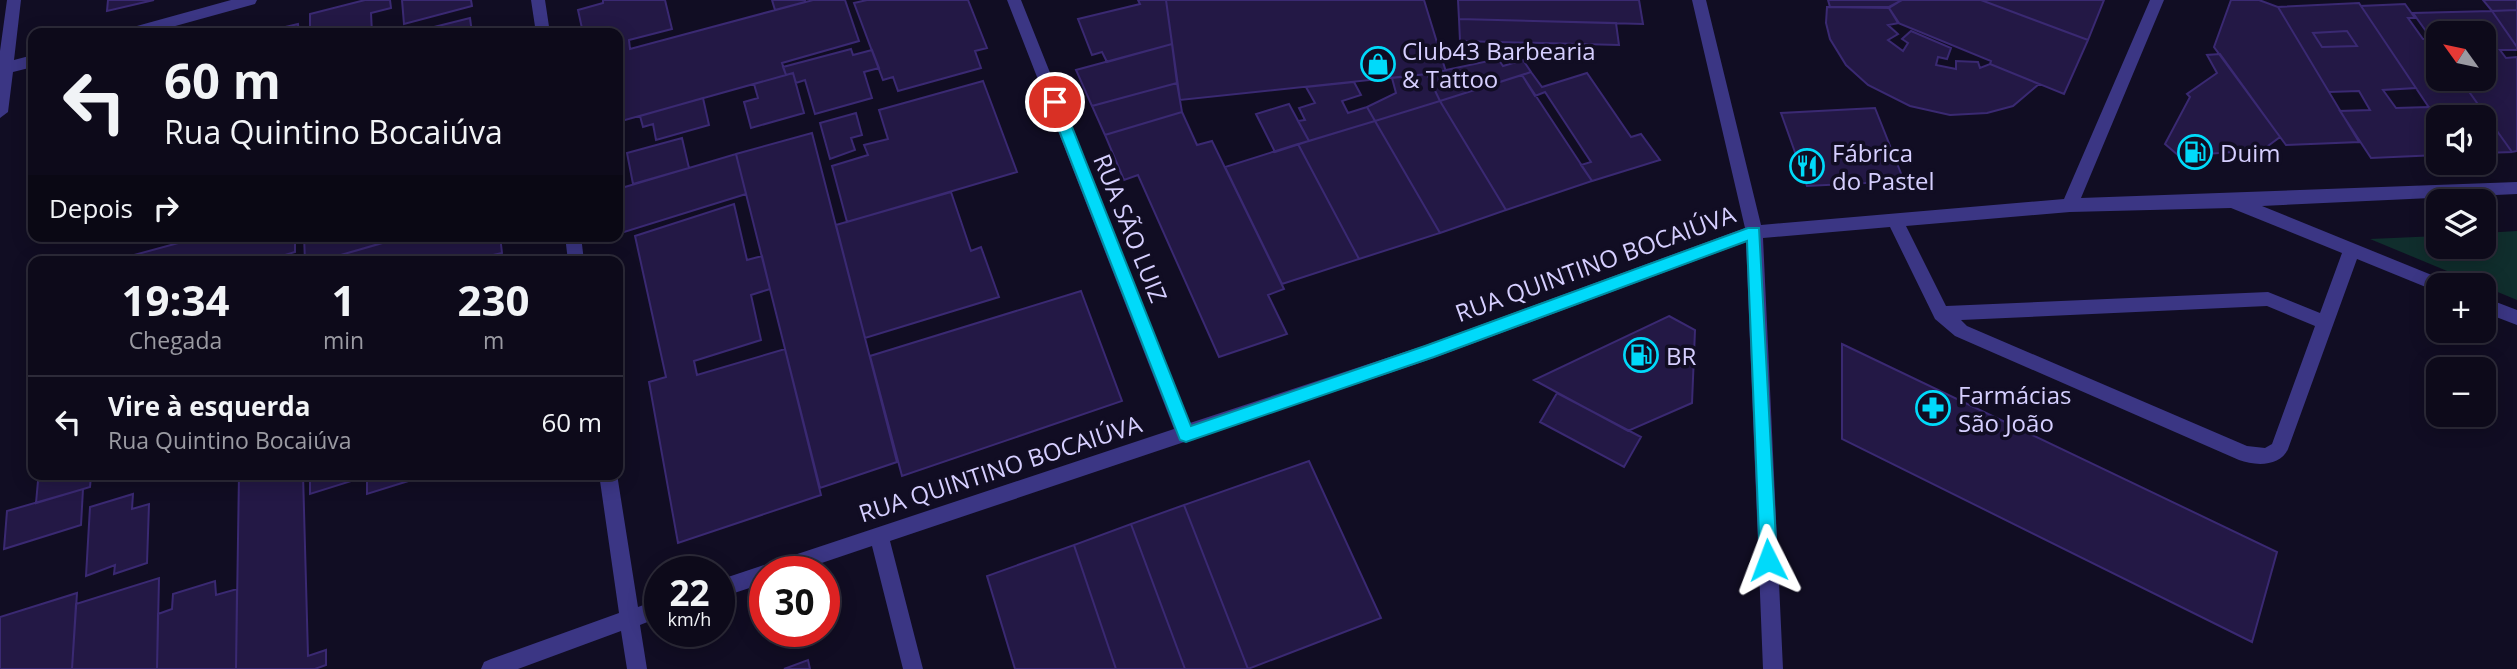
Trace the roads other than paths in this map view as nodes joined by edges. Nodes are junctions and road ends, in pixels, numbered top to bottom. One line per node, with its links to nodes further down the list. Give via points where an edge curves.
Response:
1 (14, 0): 10 (street)
2 (250, 0): 7 (street)
3 (538, 0): 8 (street)
4 (1014, 0): 23 (street, RUA SÃO LUIZ)
5 (1699, 0): 16 (street)
6 (2157, 0): 14 (street)
7 (149, 28)
8 (542, 28)
9 (28, 62): 10 (street)
10 (3, 69): 11 (street)
11 (0, 112)
12 (2517, 188): 13 (street, RUA QUINTINO BOCAIÚVA)
13 (2232, 201): 14 (street, RUA QUINTINO BOCAIÚVA); 17 (street)
14 (2070, 205): 15 (street, RUA QUINTINO BOCAIÚVA)
15 (1895, 220): 16 (street, RUA QUINTINO BOCAIÚVA); 20 (street)
16 (1754, 232): 23 (street, RUA QUINTINO BOCAIÚVA); 32 (street)
17 (2352, 250): 18 (street); 22 (street)
18 (2426, 280)
19 (2496, 309): 21 (street)
20 (1941, 314): 22 (street, via 2268,299); 22 (street, via 1961,331 2246,454 2267,456 2280,449)
21 (2517, 318)
22 (2325, 322)
23 (1186, 435): 25 (street, RUA QUINTINO BOCAIÚVA)
24 (609, 480): 28 (street)
25 (878, 536): 26 (street, RUA QUINTINO BOCAIÚVA); 31 (street)
26 (818, 556)
27 (644, 613): 28 (street)
28 (629, 618): 29 (street); 30 (street)
29 (491, 669)
30 (637, 669)
31 (913, 669)
32 (1773, 669)

